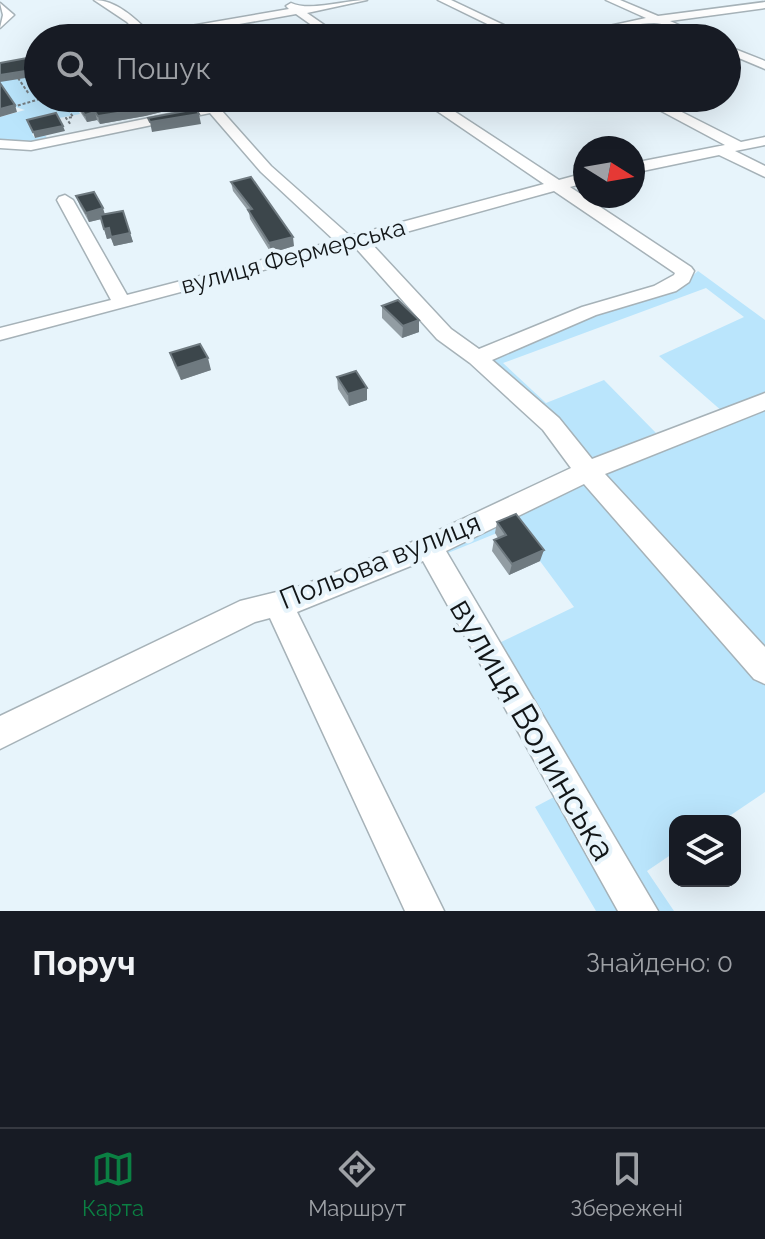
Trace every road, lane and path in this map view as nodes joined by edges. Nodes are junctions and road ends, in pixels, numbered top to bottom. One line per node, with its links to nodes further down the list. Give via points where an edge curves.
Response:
1 (99, 0): 10 (street)
2 (282, 0): 8 (street)
3 (362, 0): 8 (street)
4 (443, 0): 13 (street)
5 (611, 0): 9 (street)
6 (765, 5): 9 (street)
7 (0, 6): 16 (street, via 9,15)
8 (299, 11): 11 (street); 12 (street)
9 (658, 19): 14 (street); 15 (street)
10 (134, 24)
11 (225, 24)
12 (317, 24)
13 (495, 24)
14 (632, 24)
15 (670, 24)
16 (0, 25)
17 (741, 55): 18 (street)
18 (765, 65)
19 (14, 70): 20 (path)
20 (24, 86)
21 (24, 103): 22 (path)
22 (10, 107)
23 (70, 112): 28 (path)
24 (171, 112): 30 (street, via 31,146)
25 (216, 112): 38 (street, via 266,169)
26 (446, 112): 36 (street)
27 (671, 112): 31 (street)
28 (69, 126)
29 (765, 141): 31 (street)
30 (0, 144)
31 (738, 146): 32 (street)
32 (721, 150): 33 (street); 34 (street)
33 (645, 166)
34 (765, 172)
35 (573, 180): 36 (street, вулиця Фермерська)
36 (555, 184): 38 (street, вулиця Фермерська); 41 (street, via 685,271 679,282 588,311)
37 (65, 200): 39 (street)
38 (352, 241): 39 (street, вулиця Фермерська); 41 (street, via 444,334)
39 (121, 301): 40 (street, вулиця Фермерська)
40 (0, 334)
41 (477, 358): 43 (street, via 551,424)
42 (765, 401): 43 (street, Польова вулиця)
43 (587, 471): 44 (street, Польова вулиця); 46 (street)
44 (429, 547): 45 (street, Польова вулиця); 49 (street, вулиця Волинська)
45 (278, 604): 47 (street, Польова вулиця, via 250,610); 48 (street)
46 (765, 669)
47 (0, 733)
48 (425, 911)
49 (639, 911)

